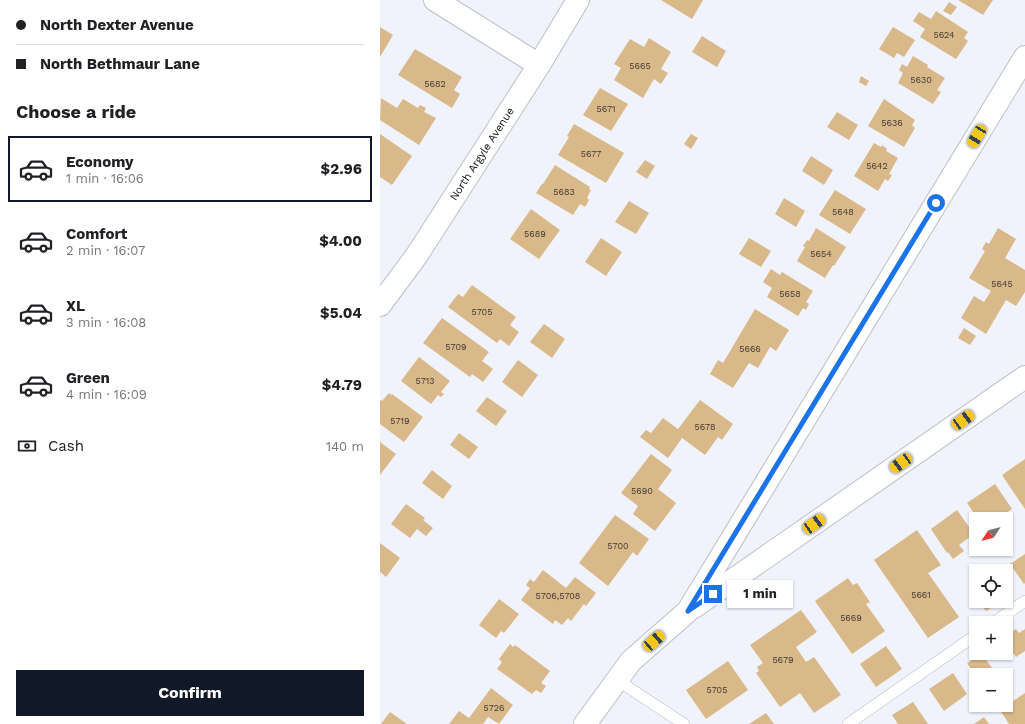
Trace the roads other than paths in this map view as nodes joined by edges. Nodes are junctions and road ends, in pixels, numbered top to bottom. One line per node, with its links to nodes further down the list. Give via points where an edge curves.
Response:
1 (435, 0): 4 (street)
2 (578, 0): 4 (street, North Argyle Avenue)
3 (1025, 57): 8 (street)
4 (539, 65): 5 (street, North Argyle Avenue, via 417,255)
5 (380, 305)
6 (1025, 377): 8 (street)
7 (1025, 601): 9 (lane)
8 (688, 611): 11 (street, via 631,661)
9 (1003, 616)
10 (969, 640): 14 (lane)
11 (617, 680): 12 (street); 13 (lane)
12 (585, 724)
13 (684, 724)
14 (848, 724)

